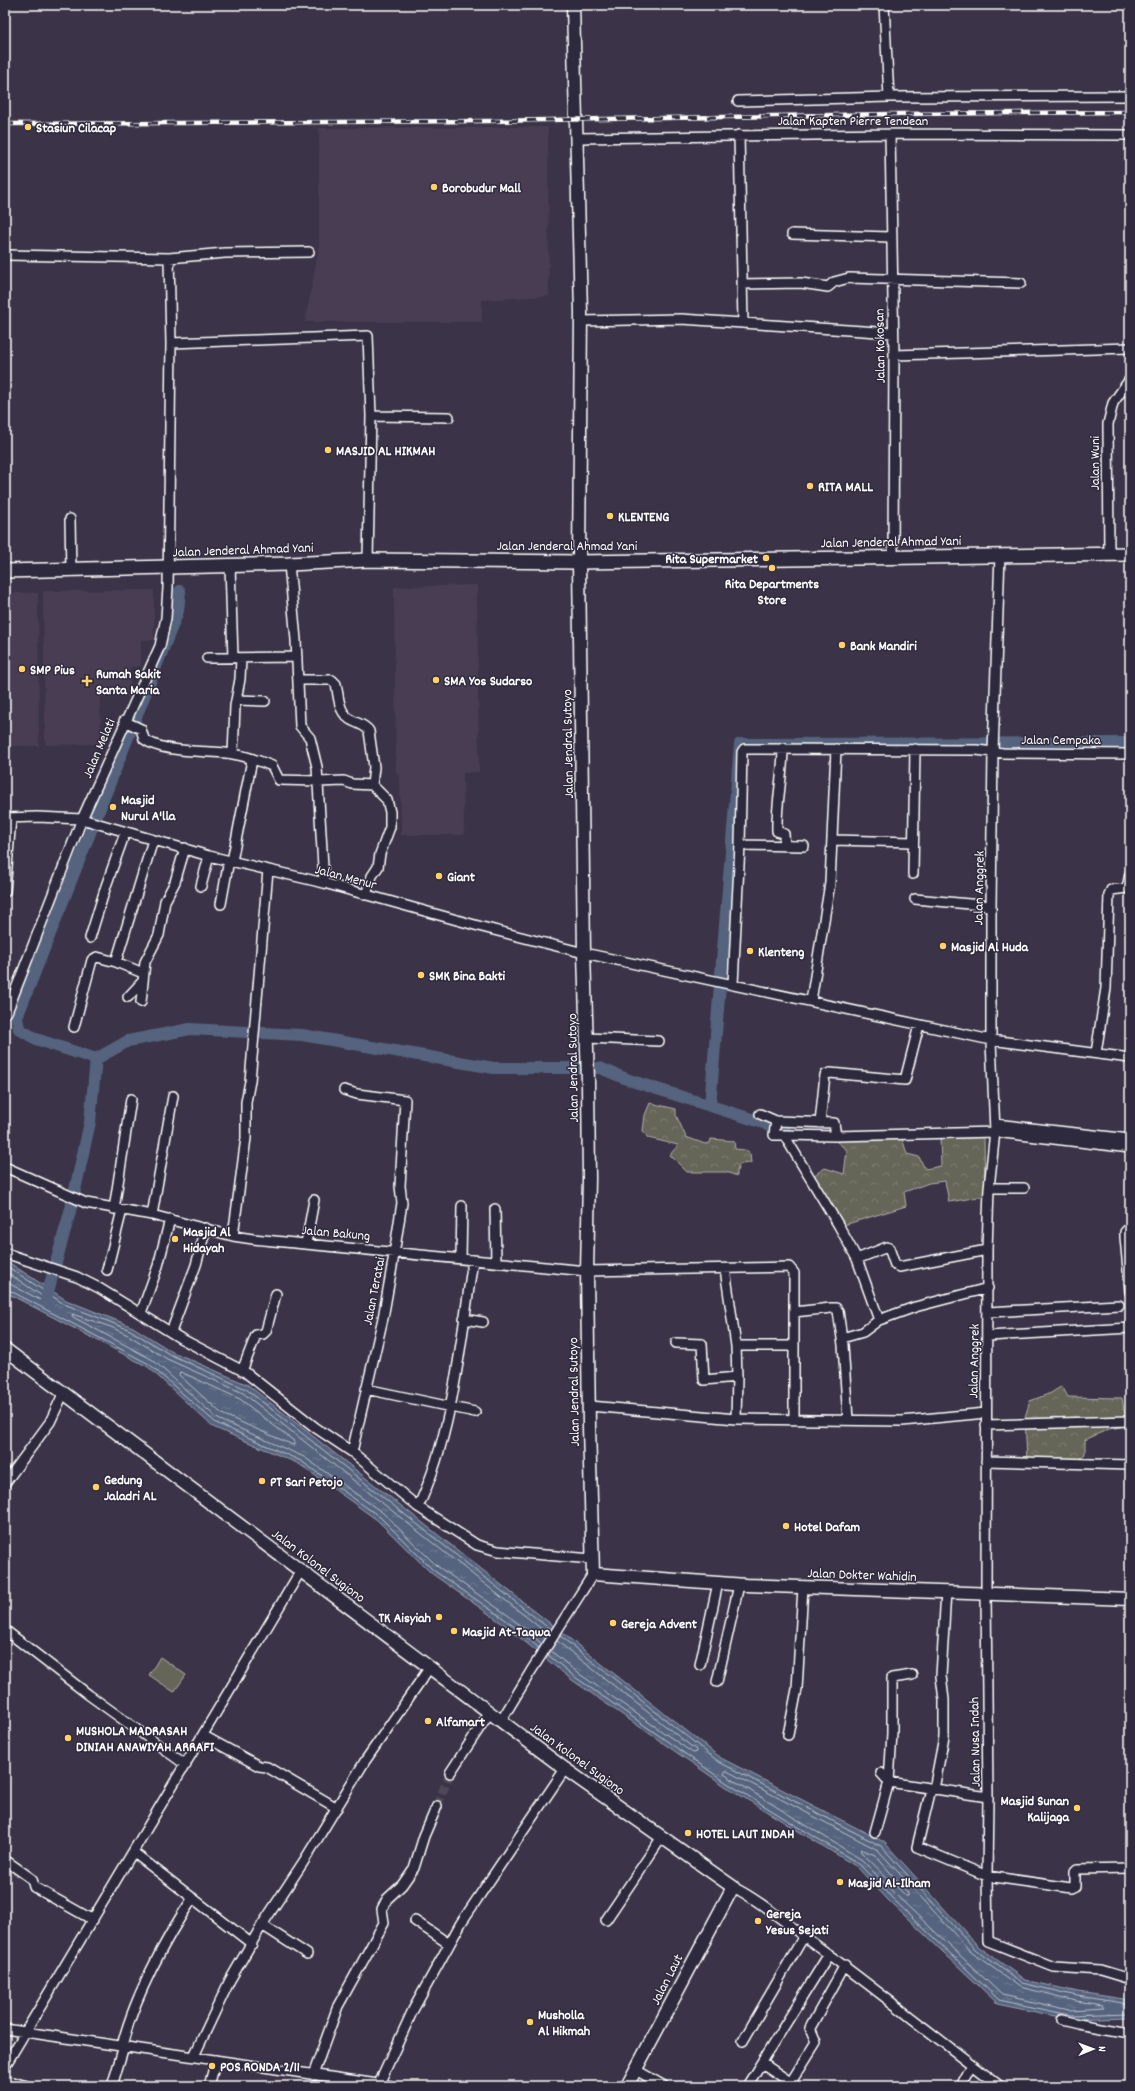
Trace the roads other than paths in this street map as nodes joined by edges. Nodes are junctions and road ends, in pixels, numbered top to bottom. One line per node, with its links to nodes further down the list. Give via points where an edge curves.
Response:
1 (573, 5): 9 (street, Jalan Jendral Sutoyo)
2 (884, 5): 4 (street)
3 (1130, 96): 4 (street)
4 (889, 97): 5 (street)
5 (738, 101)
6 (890, 134): 7 (street, Jalan Kapten Pierre Tendean); 8 (street, Jalan Kapten Pierre Tendean); 11 (street, Jalan Kokosan)
7 (1130, 135)
8 (739, 136): 9 (street, Jalan Kapten Pierre Tendean); 17 (street)
9 (577, 138): 18 (street, Jalan Jendral Sutoyo)
10 (792, 234): 11 (street)
11 (890, 237): 15 (street, Jalan Kokosan)
12 (309, 252): 14 (street, via 225,253)
13 (5, 255): 14 (street)
14 (169, 258): 21 (street, Jalan Melati)
15 (892, 278): 16 (street); 17 (street, via 849,278 834,282 828,287 801,283); 20 (street, Jalan Kokosan)
16 (1021, 283)
17 (742, 284): 19 (street)
18 (581, 322): 19 (street, via 682,319); 33 (street, Jalan Jendral Sutoyo)
19 (742, 323): 20 (street)
20 (893, 333): 23 (street, Jalan Kokosan)
21 (171, 342): 25 (street, via 368,336); 36 (street, Jalan Melati)
22 (1130, 348): 23 (street)
23 (894, 355): 31 (street, Jalan Kokosan)
24 (1130, 379): 28 (street, Jalan Wuni, via 1113,403 1108,424)
25 (371, 416): 26 (street); 32 (street)
26 (449, 417)
27 (70, 519): 37 (street)
28 (1109, 554): 29 (main road, Jalan Jenderal Ahmad Yani); 30 (main road, Jalan Jenderal Ahmad Yani)
29 (1130, 554)
30 (1000, 555): 31 (main road, Jalan Jenderal Ahmad Yani); 46 (street, Jalan Anggrek)
31 (893, 557): 33 (main road, Jalan Jenderal Ahmad Yani)
32 (368, 560): 33 (main road, Jalan Jenderal Ahmad Yani); 34 (main road, Jalan Jenderal Ahmad Yani)
33 (579, 562): 78 (street, Jalan Jendral Sutoyo)
34 (289, 564): 35 (main road, Jalan Jenderal Ahmad Yani); 39 (street)
35 (230, 566): 36 (main road, Jalan Jenderal Ahmad Yani); 41 (street)
36 (167, 567): 37 (main road, Jalan Jenderal Ahmad Yani); 45 (street, Jalan Melati, via 166,618 160,646)
37 (71, 570): 38 (main road, Jalan Jenderal Ahmad Yani)
38 (5, 571)
39 (297, 657): 41 (street); 42 (street)
40 (207, 658): 41 (street)
41 (237, 658): 43 (street, via 240,679)
42 (298, 680): 53 (street, via 300,726 313,748 318,767); 54 (street, via 332,680 336,684 342,712 352,721 368,729 373,760)
43 (236, 700): 44 (street); 50 (street)
44 (265, 701)
45 (133, 725): 50 (street, via 144,739 155,745); 56 (street, Jalan Melati)
46 (993, 746): 49 (street, Jalan Cempaka); 51 (street, Jalan Cempaka, via 1003,753); 76 (street, Jalan Anggrek)
47 (783, 748): 48 (street, Jalan Cempaka); 61 (street, Jalan Cempaka, via 742,750); 62 (street, via 777,831 784,834)
48 (836, 749): 49 (street, Jalan Cempaka); 59 (street)
49 (915, 749): 60 (street)
50 (233, 754): 52 (street)
51 (1130, 754)
52 (252, 760): 53 (street, via 272,766 279,780); 66 (street)
53 (318, 782): 54 (street, via 344,781); 70 (street)
54 (372, 785): 73 (street, via 387,800 390,827)
55 (8, 818): 56 (street); 72 (street)
56 (83, 820): 57 (street, Jalan Menur); 85 (street, Jalan Melati)
57 (125, 833): 58 (street, Jalan Menur); 77 (street)
58 (153, 840): 64 (street, Jalan Menur); 79 (street)
59 (833, 840): 60 (street); 83 (street, via 830,883)
60 (913, 842): 68 (street)
61 (740, 845): 62 (street); 81 (street)
62 (785, 846): 63 (street)
63 (804, 846)
64 (185, 848): 65 (street, Jalan Menur); 80 (street, via 175,882 165,902 159,935 150,951)
65 (209, 856): 66 (street, Jalan Menur); 71 (street)
66 (231, 861): 67 (street, Jalan Menur); 75 (street)
67 (268, 870): 70 (street, Jalan Menur); 115 (street, via 246,1102 246,1138)
68 (913, 874)
69 (1130, 874): 91 (street, via 1127,888 1112,890 1109,895 1106,988)
70 (324, 883): 73 (street, Jalan Menur)
71 (201, 886)
72 (5, 892)
73 (366, 895): 78 (street, Jalan Menur)
74 (915, 899): 76 (street)
75 (221, 904)
76 (991, 906): 89 (street, Jalan Anggrek)
77 (90, 938)
78 (584, 953): 81 (street, Jalan Menur); 88 (street, Jalan Jendral Sutoyo)
79 (116, 962): 80 (street); 87 (street, via 96,957 92,960)
80 (143, 978): 82 (street); 84 (street)
81 (733, 984): 83 (street, Jalan Menur)
82 (128, 997)
83 (811, 1001): 86 (street, Jalan Menur)
84 (141, 1002)
85 (8, 1012)
86 (919, 1025): 89 (street, Jalan Menur); 97 (street, via 905,1080 830,1073 825,1075)
87 (74, 1027)
88 (587, 1038): 90 (street); 126 (street, Jalan Jendral Sutoyo)
89 (991, 1040): 91 (street, Jalan Menur); 99 (street, Jalan Anggrek)
90 (659, 1041)
91 (1096, 1053): 92 (street, Jalan Menur)
92 (1130, 1058)
93 (344, 1090): 118 (street, Jalan Teratai, via 406,1100 400,1186 402,1203)
94 (173, 1096): 111 (street)
95 (131, 1099): 110 (street)
96 (760, 1114): 98 (street)
97 (820, 1123): 98 (street); 100 (street)
98 (775, 1126): 101 (street, via 774,1135)
99 (995, 1128): 100 (street); 102 (street); 103 (street); 105 (street, Jalan Anggrek)
100 (836, 1131): 101 (street)
101 (784, 1135): 121 (street)
102 (1130, 1139)
103 (1130, 1148)
104 (5, 1167): 110 (street, Jalan Bakung, via 86,1203)
105 (989, 1188): 106 (street); 117 (street, Jalan Anggrek)
106 (1024, 1188)
107 (314, 1200): 116 (street)
108 (462, 1206): 120 (street)
109 (495, 1209): 123 (street)
110 (118, 1210): 111 (street, Jalan Bakung); 125 (street)
111 (152, 1215): 112 (street, Jalan Bakung)
112 (170, 1219): 114 (street, Jalan Bakung); 133 (street, via 158,1266)
113 (1130, 1227): 128 (street, via 1125,1237)
114 (206, 1228): 115 (street, Jalan Bakung); 138 (street, via 196,1265)
115 (233, 1236): 116 (street, Jalan Bakung)
116 (306, 1243): 118 (street, Jalan Bakung)
117 (987, 1250): 121 (street, via 898,1267 889,1248 886,1247); 127 (street, Jalan Anggrek)
118 (395, 1251): 120 (street, Jalan Bakung); 147 (street, Jalan Teratai, via 383,1318)
119 (5, 1253): 133 (street, via 76,1277)
120 (461, 1258): 122 (street, Jalan Bakung)
121 (857, 1259): 135 (street)
122 (473, 1260): 123 (street, Jalan Bakung); 134 (street)
123 (496, 1262): 126 (street, Jalan Bakung)
124 (725, 1269): 126 (street, Jalan Bakung); 131 (street, Jalan Bakung, via 792,1268); 142 (street)
125 (107, 1270)
126 (587, 1271): 149 (street, Jalan Jendral Sutoyo)
127 (988, 1288): 132 (street, Jalan Anggrek); 135 (street, via 915,1307)
128 (1130, 1292)
129 (276, 1294): 145 (street, via 266,1331 256,1335)
130 (1119, 1305): 132 (street)
131 (794, 1312): 140 (street, via 836,1308); 143 (street)
132 (988, 1312): 139 (street, Jalan Anggrek)
133 (141, 1313): 138 (street)
134 (464, 1319): 136 (street); 150 (street)
135 (879, 1320): 140 (street, via 863,1332)
136 (483, 1322)
137 (1130, 1328): 139 (street)
138 (171, 1332): 145 (street)
139 (988, 1336): 152 (street, Jalan Anggrek)
140 (842, 1338): 155 (street)
141 (676, 1343): 146 (street, via 702,1344 704,1380)
142 (736, 1346): 143 (street); 146 (street)
143 (794, 1346): 154 (street)
144 (5, 1349): 148 (street, Jalan Kolonel Sugiono)
145 (242, 1371): 158 (street, via 316,1428)
146 (737, 1377): 153 (street)
147 (366, 1389): 150 (street); 158 (street, Jalan Teratai)
148 (64, 1392): 161 (street, via 50,1422); 164 (street, Jalan Kolonel Sugiono)
149 (590, 1406): 153 (street); 163 (street, Jalan Jendral Sutoyo)
150 (448, 1408): 151 (street); 162 (street, via 432,1476)
151 (475, 1412)
152 (986, 1413): 155 (street, via 902,1421); 157 (street, Jalan Anggrek)
153 (736, 1419): 154 (street)
154 (794, 1419): 155 (street)
155 (848, 1420)
156 (1130, 1421): 157 (street)
157 (986, 1425): 159 (street, Jalan Anggrek)
158 (352, 1452): 162 (street)
159 (986, 1461): 160 (street); 170 (street, Jalan Anggrek)
160 (1130, 1465)
161 (5, 1483)
162 (418, 1507): 163 (street, via 487,1549)
163 (592, 1558): 165 (street, Jalan Jendral Sutoyo)
164 (300, 1572): 174 (street, Jalan Kolonel Sugiono); 180 (street)
165 (593, 1574): 166 (street, Jalan Dokter Wahidin); 178 (street)
166 (718, 1583): 167 (street, Jalan Dokter Wahidin); 173 (street)
167 (739, 1585): 168 (street, Jalan Dokter Wahidin); 176 (street)
168 (803, 1587): 169 (street, Jalan Dokter Wahidin); 179 (street, via 797,1689)
169 (946, 1591): 170 (street, Jalan Dokter Wahidin); 186 (street, via 941,1676 944,1737)
170 (986, 1593): 171 (street, Jalan Dokter Wahidin); 187 (street, Jalan Nusa Indah)
171 (1130, 1599)
172 (5, 1630): 181 (street, via 89,1695)
173 (700, 1665)
174 (430, 1667): 177 (street, Jalan Kolonel Sugiono); 189 (street, via 365,1761)
175 (912, 1675): 185 (street, via 892,1678 892,1733)
176 (717, 1682)
177 (490, 1712): 178 (street, Jalan Kolonel Sugiono); 183 (street)
178 (501, 1721): 182 (street, Jalan Kolonel Sugiono)
179 (788, 1735)
180 (204, 1736): 181 (street); 189 (street, via 259,1766 267,1767)
181 (186, 1764): 192 (street)
182 (565, 1769): 191 (street, Jalan Kolonel Sugiono); 204 (street)
183 (450, 1773)
184 (881, 1773): 185 (street)
185 (888, 1782): 186 (street); 190 (street)
186 (932, 1789): 187 (street); 195 (street, via 917,1848)
187 (988, 1797): 195 (street, Jalan Nusa Indah)
188 (437, 1806): 221 (street, via 414,1868 402,1885 386,1899 382,1909 384,1923 338,2006)
189 (337, 1808): 201 (street)
190 (875, 1832)
191 (662, 1837): 196 (street, Jalan Kolonel Sugiono); 199 (street)
192 (133, 1852): 197 (street); 198 (street)
193 (5, 1860): 198 (street, via 32,1879 34,1887)
194 (1130, 1868): 195 (street, via 1077,1869 1075,1886 1071,1888)
195 (987, 1876): 208 (street, Jalan Nusa Indah, via 988,1941 1054,1967 1100,1970)
196 (733, 1887): 202 (street, via 757,1901); 220 (street, Jalan Laut)
197 (193, 1898): 203 (street); 214 (street, via 178,1919 132,2012)
198 (93, 1920): 211 (street)
199 (606, 1920)
200 (415, 1921): 204 (street)
201 (262, 1925): 203 (street); 205 (street)
202 (804, 1936): 206 (street); 213 (street)
203 (252, 1944): 215 (street, via 230,1980)
204 (449, 1944): 224 (street, via 413,2010)
205 (307, 1954)
206 (829, 1954): 207 (street); 217 (street)
207 (845, 1965): 218 (street, via 897,2009); 225 (street, via 810,2028 816,2042)
208 (1130, 1979)
209 (1061, 2020): 212 (street)
210 (5, 2029): 211 (street)
211 (25, 2032): 214 (street); 219 (street)
212 (1130, 2033)
213 (743, 2041)
214 (123, 2046): 215 (street); 227 (street)
215 (194, 2056): 216 (street)
216 (216, 2060): 221 (street); 228 (street)
217 (762, 2063): 225 (street); 232 (street)
218 (972, 2065): 233 (street); 234 (street)
219 (5, 2066)
220 (636, 2070): 230 (street, Jalan Laut); 231 (street)
221 (312, 2075): 223 (street)
222 (5, 2080): 226 (street)
223 (339, 2083): 224 (street)
224 (379, 2084): 229 (street)
225 (794, 2084)
226 (27, 2086)
227 (112, 2086)
228 (209, 2086)
229 (391, 2086)
230 (627, 2086)
231 (664, 2086)
232 (747, 2086)
233 (961, 2086)
234 (1000, 2086)

